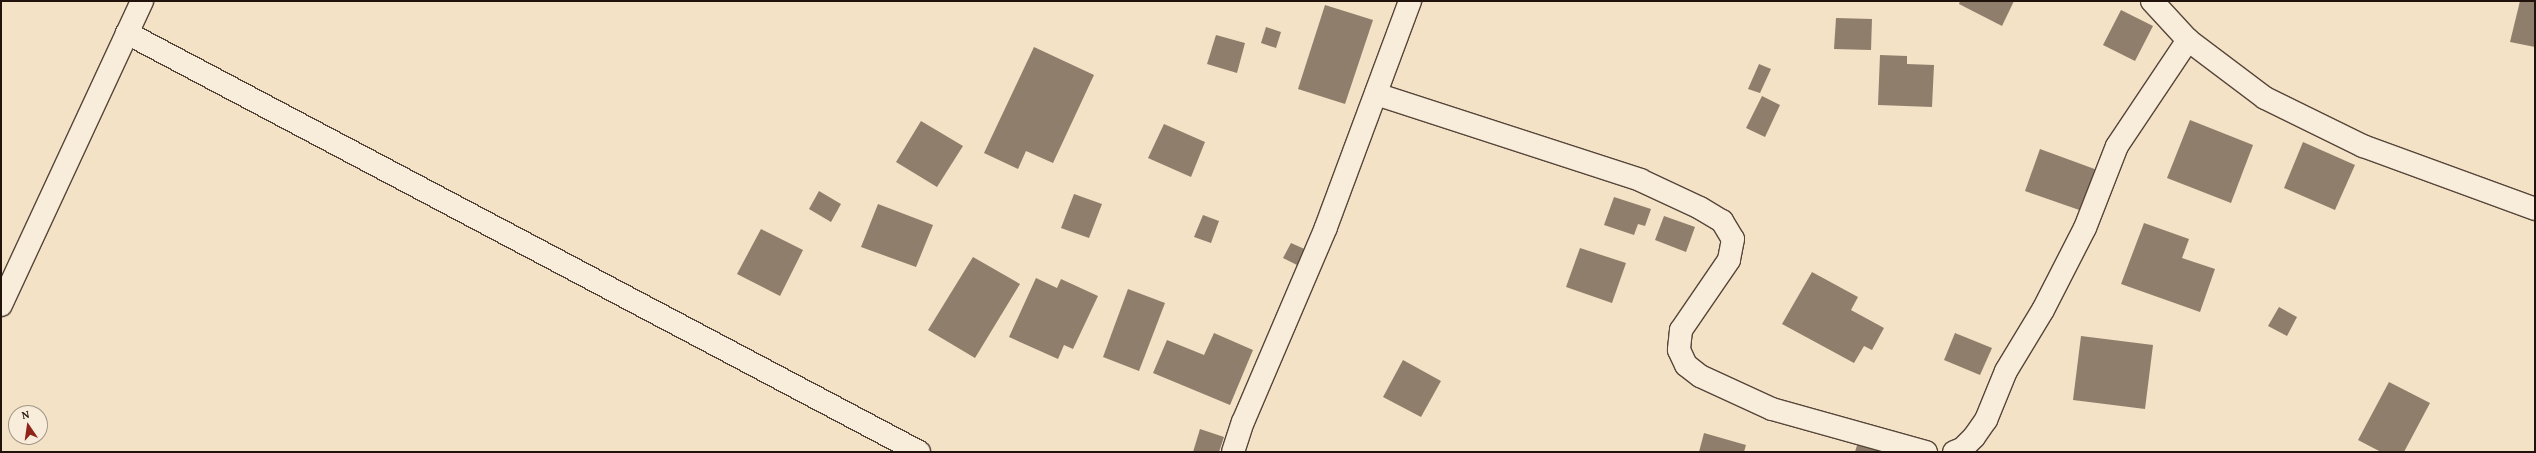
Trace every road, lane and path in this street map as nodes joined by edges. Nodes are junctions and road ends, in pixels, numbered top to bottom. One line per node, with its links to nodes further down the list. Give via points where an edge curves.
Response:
1 (142, 1): 4 (street)
2 (1410, 1): 6 (street)
3 (2152, 1): 5 (street)
4 (127, 33): 8 (street); 9 (street)
5 (2188, 40): 7 (street, via 2265,98 2363,146); 12 (street, via 2117,146 2085,228 2043,310 2006,370 1986,420 1962,449)
6 (1376, 94): 10 (street, via 1326,227 1243,422); 11 (street, via 1640,180 1700,208 1722,222 1733,239 1730,260 1680,330 1679,350 1686,365 1700,376 1772,409)
7 (2535, 209)
8 (1, 305)
9 (919, 452)
10 (1233, 452)
11 (1926, 452)
12 (1954, 452)

